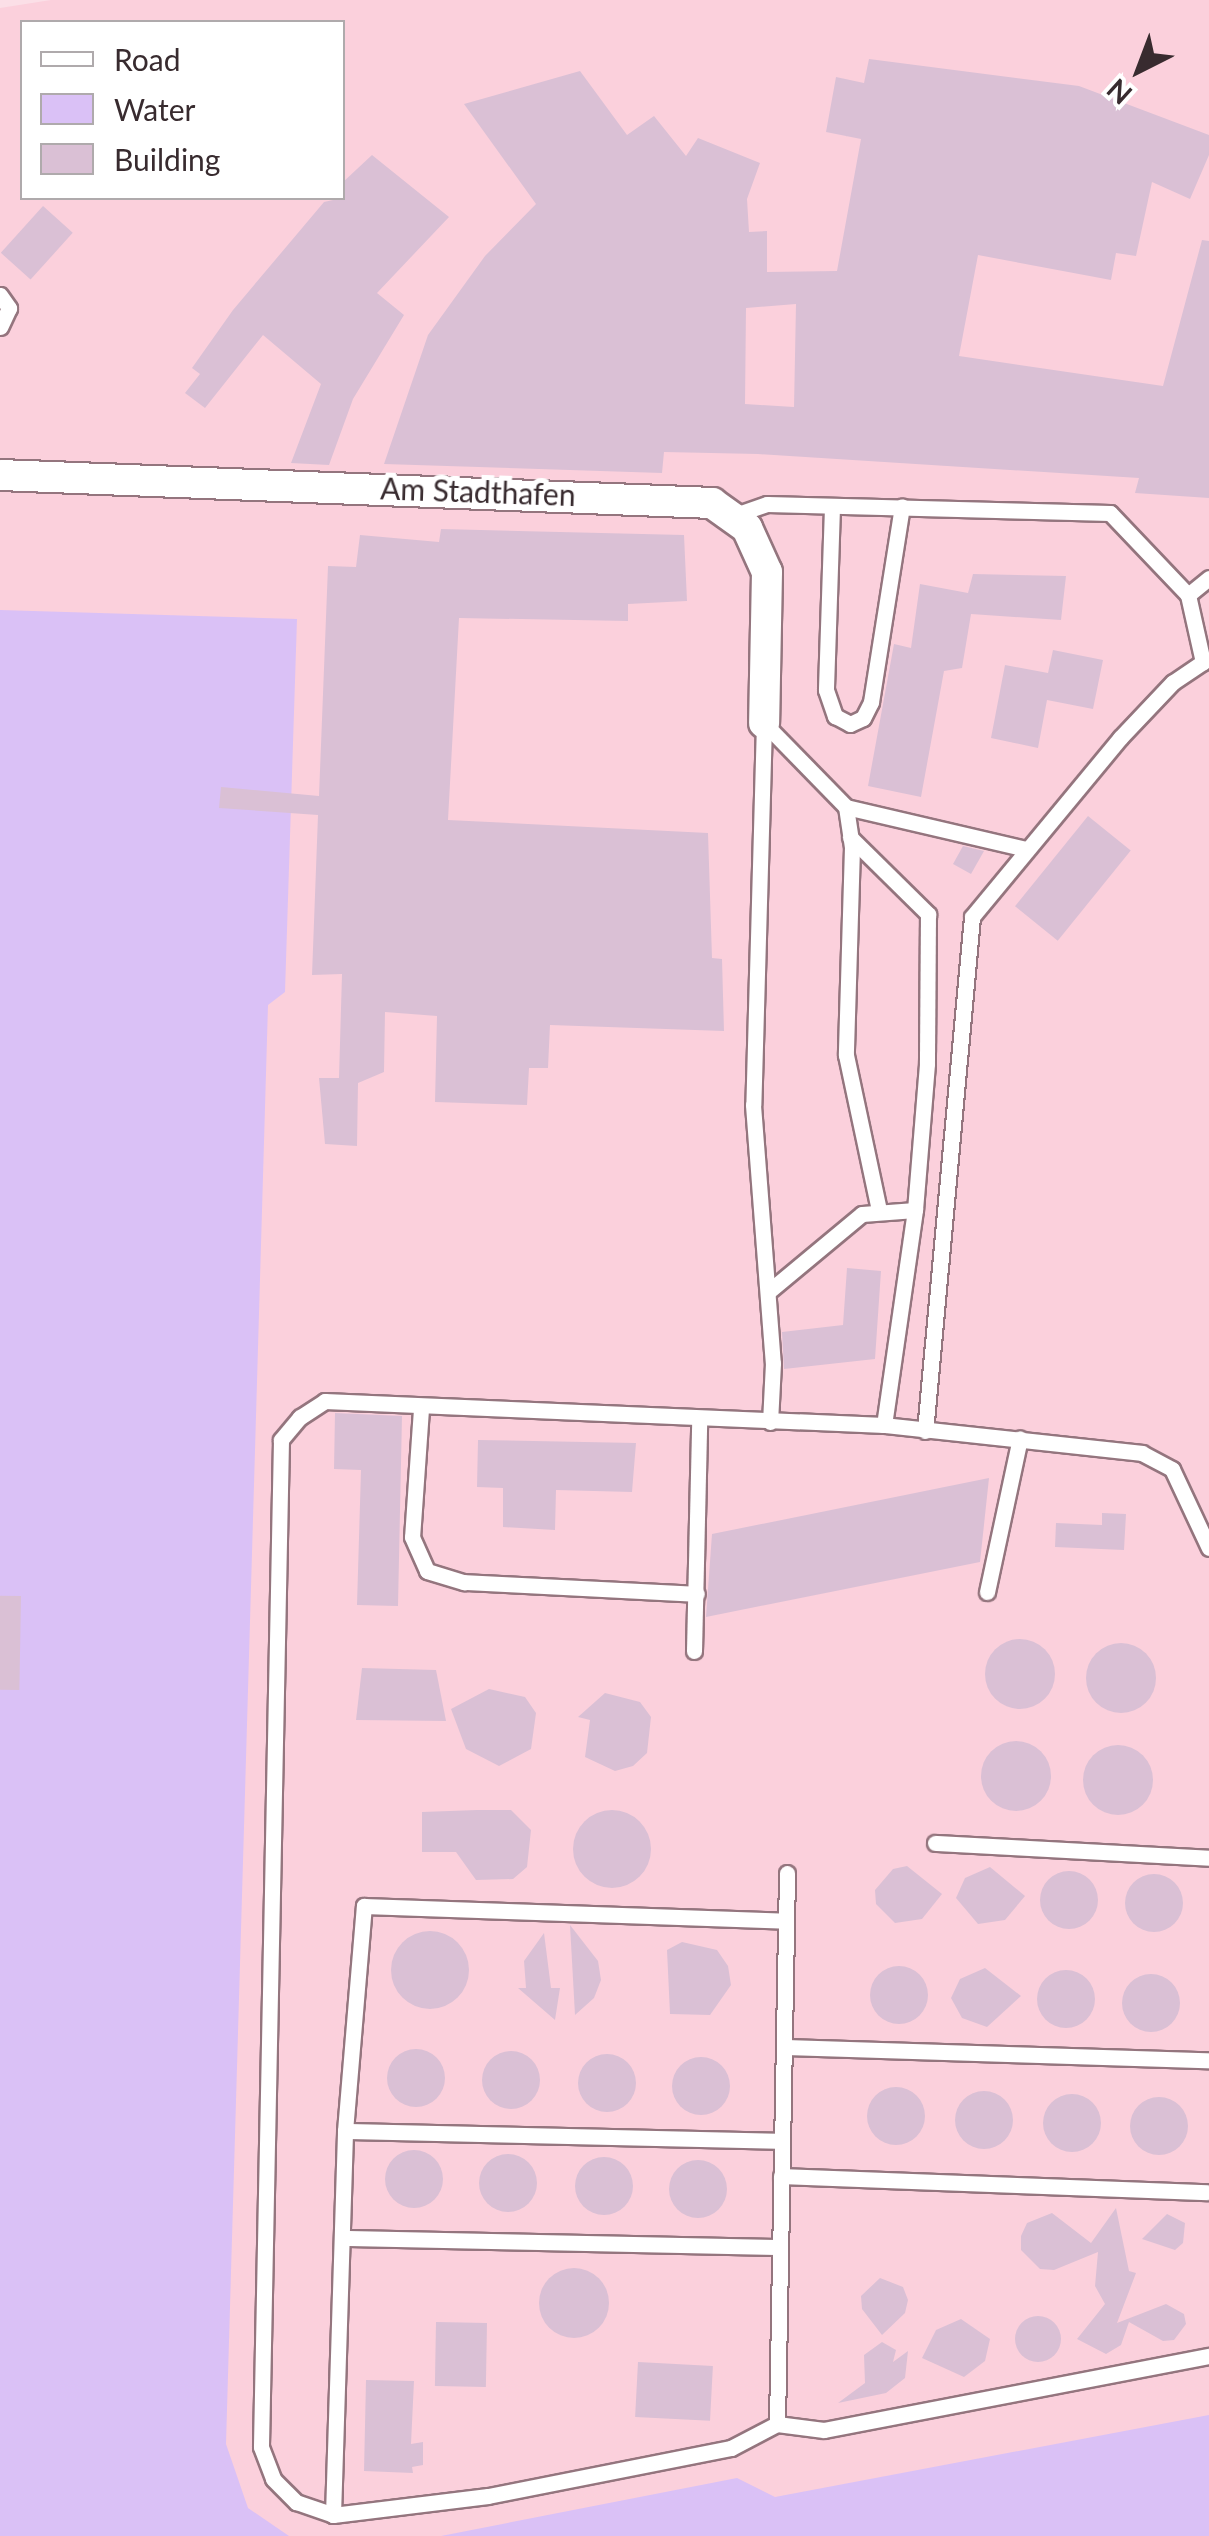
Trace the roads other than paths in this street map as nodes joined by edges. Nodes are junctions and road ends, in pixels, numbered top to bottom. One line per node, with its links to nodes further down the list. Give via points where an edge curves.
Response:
1 (0, 294): 2 (lane, via 9,308)
2 (0, 327)
3 (0, 475): 6 (street, Am Stadthafen, via 674,498 712,503)
4 (902, 506): 5 (lane); 5 (lane, via 871,702 863,718 850,724 835,716 826,690); 8 (lane, via 1110,513)
5 (832, 507): 6 (lane, via 767,504)
6 (735, 515): 10 (street, via 760,544 767,572)
7 (1209, 578): 8 (lane)
8 (1188, 595): 9 (lane)
9 (1206, 663): 13 (lane, via 1173,682)
10 (764, 723): 11 (lane); 16 (lane, via 753,1105)
11 (846, 807): 12 (lane); 13 (lane)
12 (850, 837): 14 (lane, via 846,1054); 15 (lane, via 928,914 927,1064)
13 (1026, 849): 21 (lane, via 972,917)
14 (879, 1210): 15 (lane); 16 (lane, via 862,1214)
15 (915, 1210): 20 (lane)
16 (768, 1292): 19 (lane)
17 (421, 1409): 18 (lane); 25 (lane, via 412,1537 427,1571 464,1582); 42 (lane, via 325,1401 281,1440 261,2447 273,2479 296,2502)
18 (699, 1422): 19 (lane); 25 (lane)
19 (770, 1422): 20 (lane)
20 (884, 1425): 21 (lane)
21 (924, 1432): 22 (lane)
22 (1020, 1438): 23 (lane, via 1142,1452 1172,1469); 24 (lane)
23 (1209, 1548)
24 (987, 1592)
25 (697, 1594): 26 (lane)
26 (694, 1651)
27 (935, 1843): 28 (lane)
28 (1209, 1858)
29 (787, 1873): 30 (lane)
30 (786, 1921): 31 (lane); 33 (lane, via 364,1906)
31 (784, 2048): 32 (lane); 34 (lane)
32 (1209, 2060)
33 (345, 2131): 34 (lane); 37 (lane)
34 (780, 2142): 35 (lane)
35 (781, 2176): 36 (lane); 38 (lane)
36 (1208, 2193)
37 (344, 2238): 38 (lane); 42 (lane)
38 (780, 2247): 41 (lane)
39 (1209, 2343): 40 (lane)
40 (1209, 2356): 41 (lane, via 824,2430)
41 (778, 2424): 42 (lane, via 731,2448 488,2496)
42 (333, 2515)

